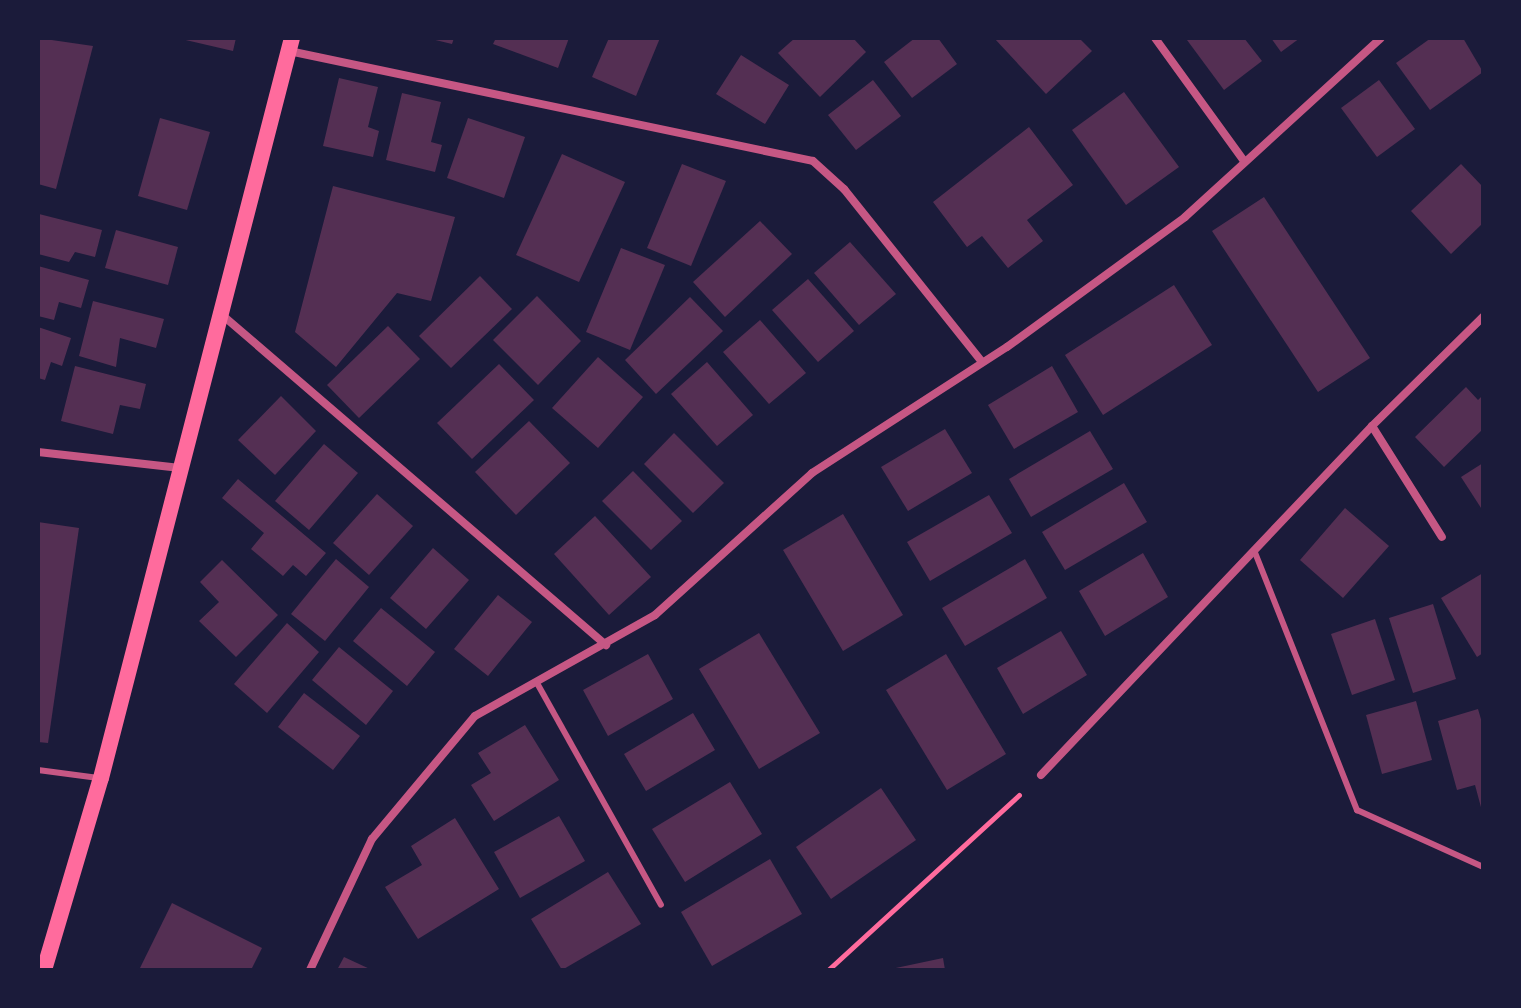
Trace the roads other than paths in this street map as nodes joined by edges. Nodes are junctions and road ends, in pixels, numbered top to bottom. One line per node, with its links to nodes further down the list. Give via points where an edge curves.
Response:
1 (1155, 38): 4 (street)
2 (1381, 38): 4 (street)
3 (290, 44): 5 (main road); 7 (street, via 813,161 844,189)
4 (1244, 161): 7 (street, via 1185,217)
5 (220, 314): 10 (main road); 13 (street)
6 (1483, 317): 8 (street)
7 (982, 362): 13 (street, via 812,473 655,615)
8 (1372, 426): 11 (street); 12 (street)
9 (38, 452): 10 (street)
10 (180, 468): 17 (main road)
11 (1442, 537)
12 (1254, 550): 16 (street); 18 (lane, via 1357,810)
13 (606, 645): 14 (street)
14 (537, 683): 19 (lane); 21 (street, via 475,716 372,839)
15 (38, 770): 17 (lane)
16 (1041, 775)
17 (101, 778): 20 (main road)
18 (1483, 867)
19 (661, 905)
20 (44, 970)
21 (310, 970)

